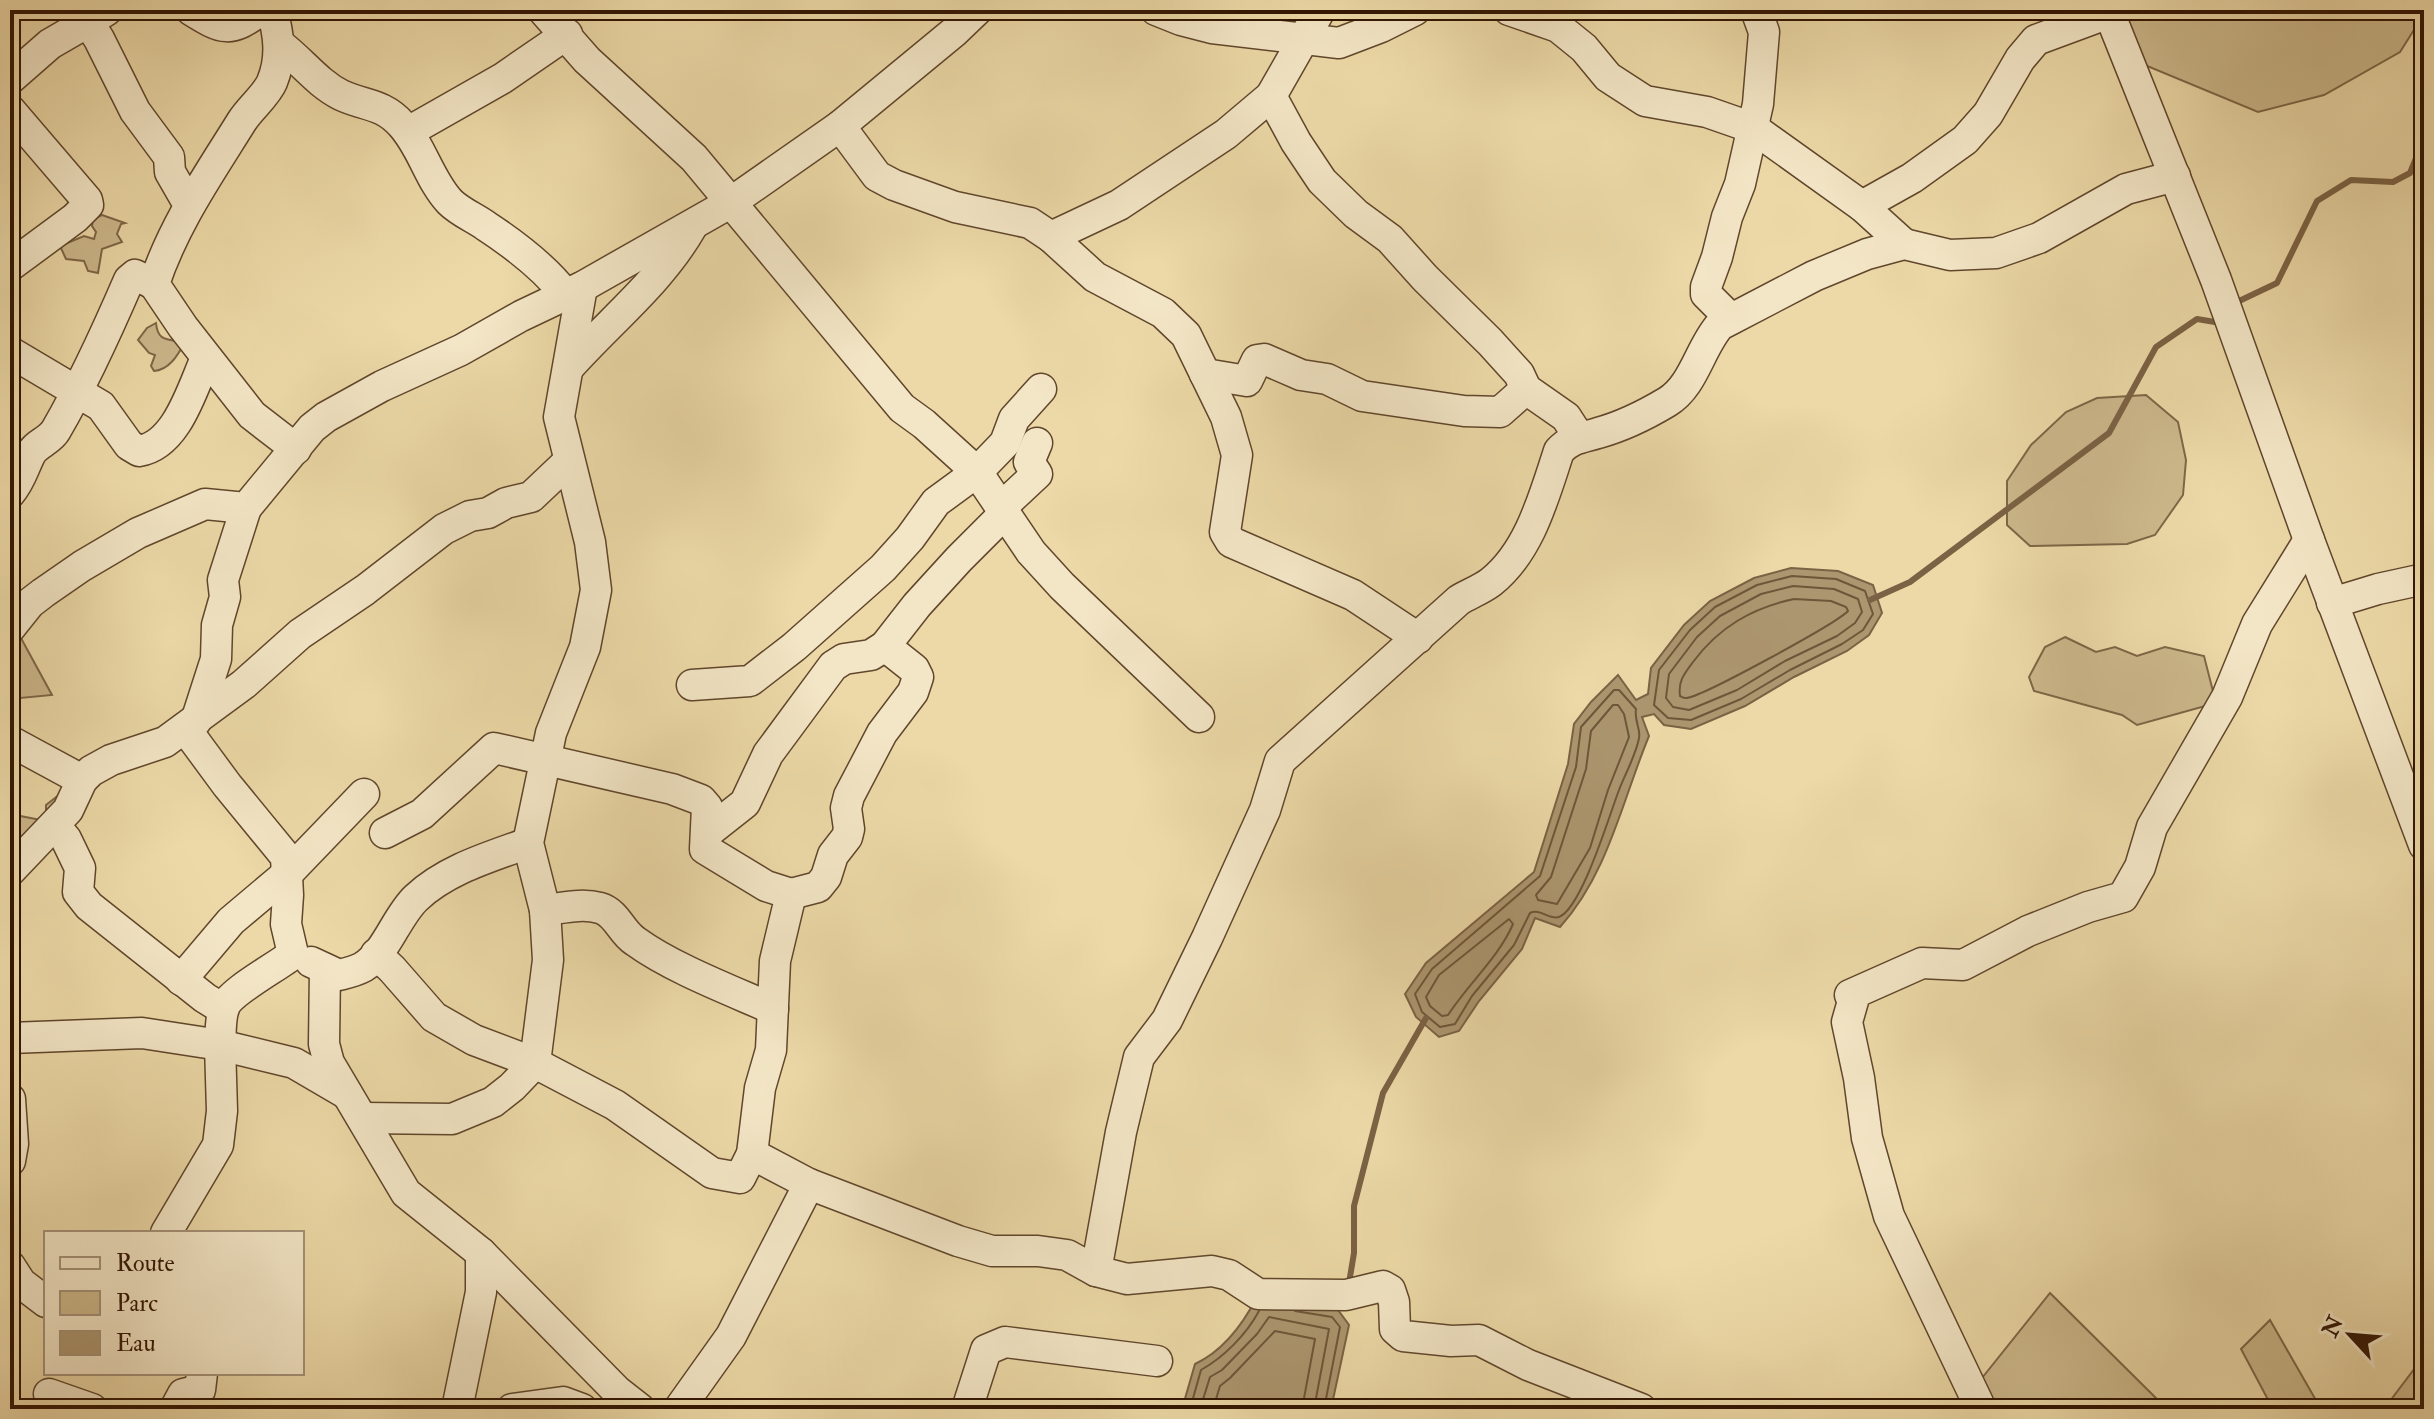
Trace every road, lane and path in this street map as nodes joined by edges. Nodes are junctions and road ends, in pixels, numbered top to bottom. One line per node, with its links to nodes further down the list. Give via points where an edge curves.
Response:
1 (191, 10): 2 (street, via 226,28)
2 (261, 10)
3 (272, 10): 15 (street)
4 (543, 10): 13 (street)
5 (977, 10): 19 (street)
6 (1156, 10): 14 (street, via 1212,28)
7 (1320, 10): 14 (street)
8 (1415, 10): 14 (street, via 1339,43)
9 (1509, 10): 20 (street, via 1558,27 1608,77 1645,101 1707,112)
10 (1756, 10): 20 (street, via 1764,32)
11 (2108, 11): 22 (street); 25 (street, via 2036,40 1965,140)
12 (97, 16): 16 (street, via 50,44); 24 (street, via 99,39 135,111 169,157 170,172)
13 (567, 34): 21 (street); 23 (street, via 587,60 694,158)
14 (1302, 40): 17 (street)
15 (279, 44): 21 (street, via 327,86 381,107); 24 (street, via 270,86)
16 (10, 79)
17 (1271, 96): 27 (street, via 1226,134 1119,205); 38 (street, via 1322,181 1390,239 1490,342)
18 (10, 110): 29 (street, via 88,205)
19 (840, 126): 23 (street); 27 (street, via 877,176 894,185 955,207 1030,223)
20 (1753, 128): 25 (street); 32 (street, via 1706,287 1706,294)
21 (408, 132): 31 (street, via 450,202)
22 (2175, 176): 28 (street, via 2126,189 2039,238 1996,253 1950,255); 48 (street)
23 (730, 203): 26 (street); 44 (street, via 902,408)
24 (189, 205): 30 (street)
25 (1862, 206): 28 (street)
26 (693, 224): 31 (street); 35 (street, via 650,285)
27 (1051, 237): 36 (street, via 1095,277 1163,313 1186,335)
28 (1904, 244): 32 (street, via 1814,276)
29 (10, 266)
30 (154, 284): 34 (street); 39 (street, via 135,275 130,278)
31 (574, 290): 35 (street); 42 (street, via 326,417)
32 (1731, 319): 40 (street, via 1710,336 1695,369 1670,400)
33 (10, 352): 39 (street)
34 (206, 358): 39 (street, via 173,428 147,450 132,447 105,410); 42 (street, via 252,415)
35 (569, 367): 43 (street, via 559,417)
36 (1205, 374): 38 (street, via 1247,381 1257,360 1264,359 1362,396 1464,411 1500,412); 53 (street, via 1237,455 1225,532 1231,542 1353,595)
37 (1041, 389): 44 (street, via 1014,419 1005,443)
38 (1526, 389): 40 (street, via 1566,417)
39 (78, 393): 45 (street, via 51,437 29,456)
40 (1579, 437): 53 (street, via 1559,451 1523,544 1492,582 1459,600)
41 (1037, 443): 47 (street, via 1029,462 1037,474 1006,503)
42 (296, 449): 46 (street)
43 (569, 461): 57 (street, via 531,497 444,529 300,634); 59 (street, via 596,590 585,647 551,733)
44 (977, 472): 47 (street); 55 (street, via 936,502 883,568 774,664 742,683)
45 (10, 493)
46 (246, 508): 50 (street, via 205,504); 57 (street, via 223,580 216,659)
47 (1004, 514): 54 (street, via 948,570); 56 (street, via 1062,586)
48 (2309, 540): 51 (street); 102 (street, via 2257,624 2227,697 2152,827 2140,867 2123,897 2028,931 1963,965 1922,963 1850,995 1847,1022 1867,1138 1889,1216)
49 (2422, 582): 51 (street)
50 (20, 599): 52 (street)
51 (2332, 603): 66 (street)
52 (10, 628)
53 (1418, 638): 88 (street, via 1280,761 1265,810 1207,938 1167,1020 1139,1057)
54 (885, 646): 64 (street, via 833,666 768,754 745,803); 69 (street, via 914,669 918,677 913,692 882,733 849,796 847,837 833,855 826,877 818,887)
55 (692, 685)
56 (1199, 717)
57 (190, 725): 60 (street, via 165,742 111,760); 68 (street, via 227,785 280,846)
58 (10, 741): 60 (street)
59 (546, 761): 63 (street, via 494,748 422,814); 64 (street, via 701,800 707,807); 65 (street)
60 (82, 780): 62 (street)
61 (364, 794): 68 (street)
62 (55, 826): 67 (street); 74 (street, via 80,868 77,889 84,901)
63 (385, 833)
64 (707, 833): 69 (street, via 705,849 756,881)
65 (528, 843): 70 (street); 72 (street, via 430,887 414,900)
66 (2424, 845)
67 (10, 871)
68 (288, 873): 71 (street, via 286,924); 74 (street, via 231,921)
69 (791, 894): 76 (street, via 775,961)
70 (545, 910): 76 (street, via 585,905 603,909 637,943); 79 (street, via 548,960)
71 (293, 954): 73 (street); 75 (street, via 229,999)
72 (376, 954): 73 (street, via 360,969 339,975); 79 (street, via 434,1017 474,1040)
73 (325, 969): 81 (street, via 324,1044)
74 (181, 980): 75 (street)
75 (223, 1009): 78 (street)
76 (773, 1009): 82 (street)
77 (10, 1038): 78 (street, via 142,1033)
78 (220, 1045): 81 (street, via 294,1063); 85 (street, via 218,1145)
79 (535, 1063): 81 (street, via 493,1102 452,1119); 82 (street, via 615,1105 712,1173 740,1178)
80 (10, 1099): 83 (street)
81 (355, 1107): 86 (street, via 406,1193)
82 (752, 1154): 84 (street)
83 (10, 1161)
84 (809, 1184): 88 (street, via 958,1241 992,1251 1067,1255); 99 (street, via 731,1336)
85 (167, 1231)
86 (481, 1253): 95 (street, via 481,1292); 98 (street)
87 (10, 1266): 89 (street, via 21,1283)
88 (1096, 1271): 101 (street, via 1127,1279 1212,1271 1229,1275 1258,1294 1346,1295 1383,1286 1390,1290 1395,1329 1403,1336 1479,1340)
89 (44, 1299)
90 (1157, 1361): 100 (street, via 1005,1342 986,1350)
91 (202, 1375): 94 (street, via 200,1390 183,1394)
92 (49, 1392): 93 (street)
93 (92, 1409)
94 (175, 1409)
95 (457, 1409)
96 (512, 1409): 97 (street, via 563,1402)
97 (582, 1409)
98 (640, 1409)
99 (679, 1409)
100 (967, 1409)
101 (1641, 1409)
102 (1981, 1409)

